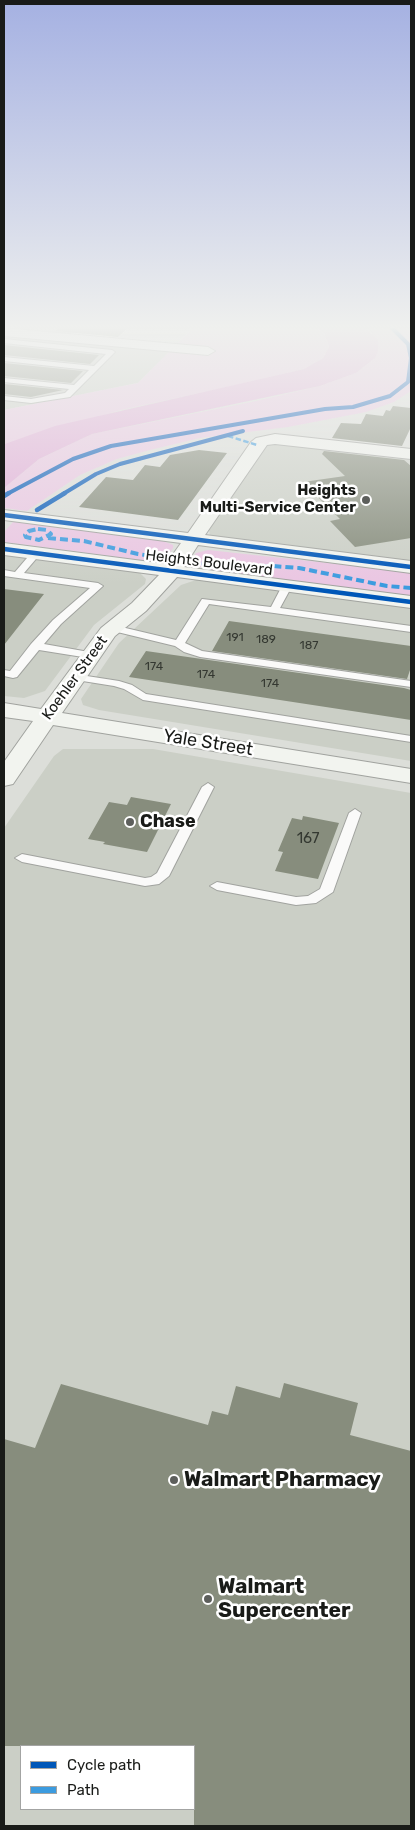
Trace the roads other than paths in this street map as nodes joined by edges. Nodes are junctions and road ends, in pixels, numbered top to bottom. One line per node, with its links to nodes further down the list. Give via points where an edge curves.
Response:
1 (411, 454): 3 (main road, Koehler Street, via 267,440 257,445)
2 (12, 516): 3 (main road, Heights Boulevard)
3 (194, 539): 6 (main road, Heights Boulevard); 7 (main road, Koehler Street)
4 (4, 549): 5 (main road, Heights Boulevard)
5 (36, 553): 7 (main road, Heights Boulevard); 9 (lane)
6 (411, 566)
7 (171, 571): 10 (main road, Heights Boulevard); 13 (main road, Koehler Street, via 154,593)
8 (4, 573): 9 (lane)
9 (18, 575): 16 (lane, via 98,586)
10 (287, 586): 11 (main road, Heights Boulevard); 12 (lane)
11 (411, 602)
12 (274, 610): 14 (lane); 15 (lane, via 206,601)
13 (113, 628): 15 (lane); 17 (main road, Koehler Street)
14 (411, 629)
15 (178, 644): 20 (lane, via 200,654)
16 (35, 646): 17 (lane); 18 (lane, via 13,675)
17 (89, 655): 19 (main road, Koehler Street)
18 (4, 673)
19 (74, 678): 22 (main road, Koehler Street); 23 (lane, via 116,683 143,697)
20 (411, 684)
21 (4, 710): 22 (main road, Yale Street)
22 (47, 717): 24 (main road, Yale Street); 25 (main road, Koehler Street)
23 (411, 739)
24 (411, 776)
25 (4, 779)
26 (208, 787): 28 (lane, via 162,876 154,881 145,882)
27 (355, 813): 29 (lane, via 326,892 311,900 296,901)
28 (22, 858)
29 (217, 886)

